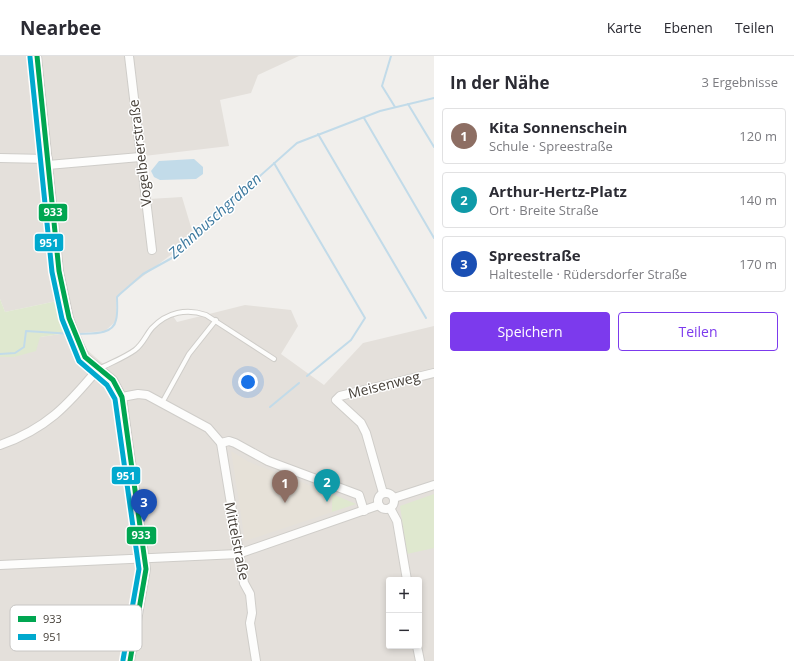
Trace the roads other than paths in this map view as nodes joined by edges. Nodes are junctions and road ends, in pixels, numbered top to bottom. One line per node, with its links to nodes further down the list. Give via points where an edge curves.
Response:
1 (37, 56): 5 (street)
2 (129, 56): 3 (street, Vogelbeerstraße)
3 (140, 157): 5 (street); 6 (street, Vogelbeerstraße)
4 (0, 158): 5 (street)
5 (48, 162): 9 (street, via 59,271 73,330 85,357)
6 (152, 250)
7 (216, 320): 8 (lane); 9 (lane, via 195,311 171,314 152,327 136,349); 12 (lane, via 189,354)
8 (274, 359)
9 (98, 369): 11 (street, via 113,380); 14 (street, via 61,411 22,437)
10 (434, 373): 16 (street, Meisenweg, via 340,396 336,400 361,423 366,432)
11 (122, 397): 12 (street, via 141,394); 22 (street)
12 (161, 403): 13 (street, via 208,428)
13 (221, 443): 20 (street, via 235,443 268,461 359,495); 21 (street, Mittelstraße)
14 (0, 445)
15 (434, 485): 17 (street)
16 (383, 493): 17 (street, via 391,494); 18 (street, via 378,498)
17 (394, 498): 19 (street)
18 (379, 505): 19 (street); 20 (street)
19 (390, 508): 24 (street, via 397,521)
20 (364, 511): 21 (street)
21 (238, 554): 22 (street); 29 (street, Mittelstraße, via 244,583 250,594 250,623)
22 (145, 558): 23 (street); 25 (street)
23 (0, 565)
24 (406, 577)
25 (140, 605)
26 (418, 649): 30 (street)
27 (132, 651): 28 (street)
28 (130, 661)
29 (256, 661)
30 (420, 661)

